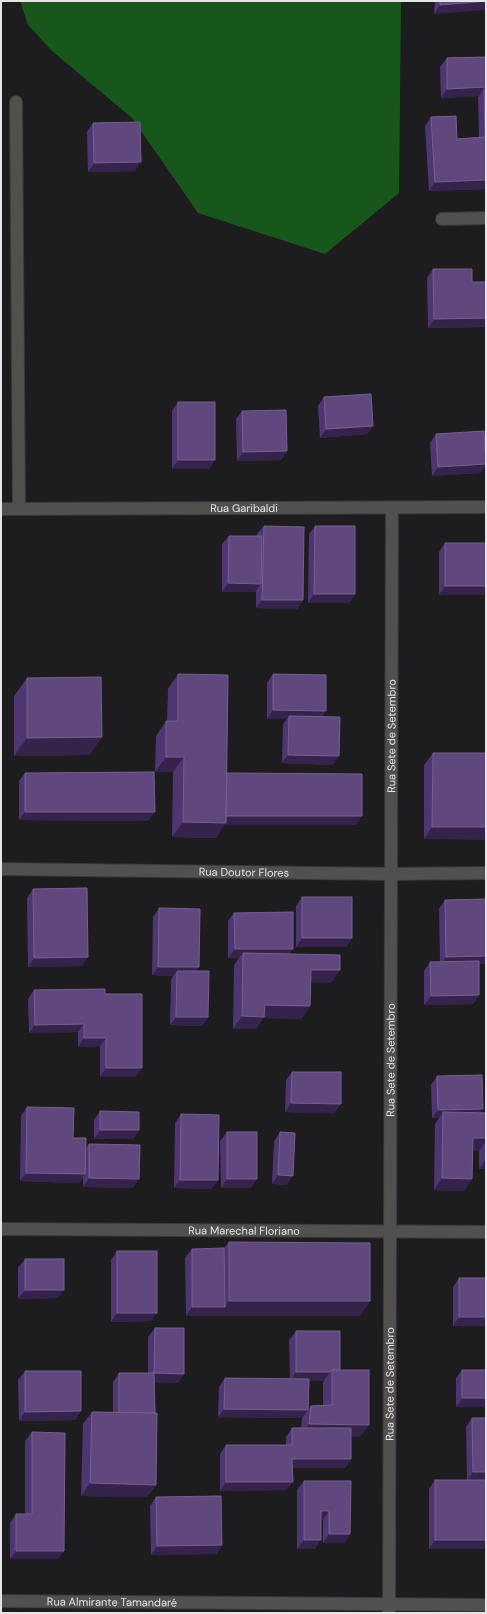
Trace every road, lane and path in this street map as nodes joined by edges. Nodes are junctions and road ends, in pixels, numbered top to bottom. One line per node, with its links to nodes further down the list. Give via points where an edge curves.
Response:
1 (16, 102): 7 (street)
2 (486, 218): 3 (street)
3 (442, 219)
4 (486, 507): 5 (street, Rua Garibaldi)
5 (392, 508): 7 (street, Rua Garibaldi); 10 (street, Rua Sete de Setembro)
6 (1, 509): 7 (street, Rua Garibaldi)
7 (19, 509)
8 (1, 869): 10 (street, Rua Doutor Flores)
9 (486, 873): 10 (street, Rua Doutor Flores)
10 (390, 874): 12 (street, Rua Sete de Setembro)
11 (1, 1229): 12 (street, Rua Marechal Floriano)
12 (389, 1231): 13 (street, Rua Marechal Floriano); 16 (street, Rua Sete de Setembro)
13 (486, 1232)
14 (1, 1601): 16 (street, Rua Almirante Tamandaré)
15 (486, 1605): 16 (street, Rua Almirante Tamandaré)
16 (388, 1609)

